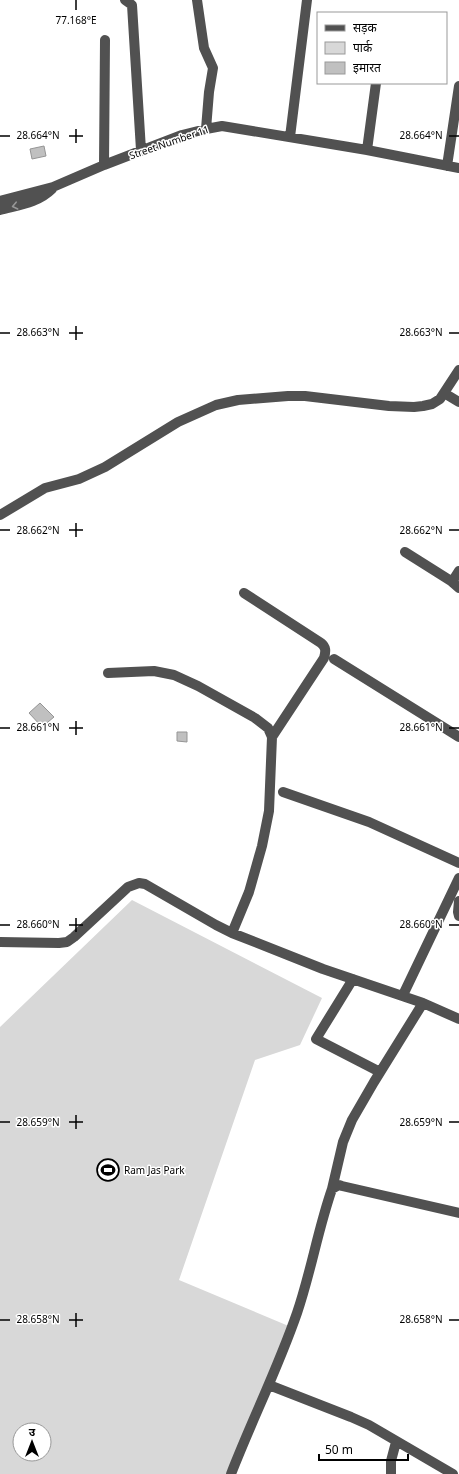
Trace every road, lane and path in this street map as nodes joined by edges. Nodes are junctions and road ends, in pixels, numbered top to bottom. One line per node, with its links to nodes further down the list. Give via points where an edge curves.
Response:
1 (124, 0): 9 (street, via 132,5)
2 (197, 0): 7 (street, via 204,48 213,68 208,92)
3 (308, 0): 8 (street)
4 (105, 40): 11 (street)
5 (376, 84): 10 (street)
6 (459, 86): 12 (street)
7 (206, 128): 8 (street, Street Number 11, via 231,126); 9 (street, Street Number 11)
8 (290, 137): 10 (street, Street Number 11)
9 (141, 150): 11 (street, Street Number 11)
10 (367, 150): 12 (street, Street Number 11)
11 (104, 165): 14 (street, Street Number 11)
12 (447, 166): 13 (street, Street Number 11)
13 (459, 168)
14 (53, 187): 15 (street, Street Number 11); 16 (street, Street Number 11, one-way to 16, via 41,198)
15 (0, 201)
16 (0, 210)
17 (459, 370): 18 (street)
18 (444, 393): 19 (street); 20 (street, via 432,404 414,407 305,396 223,403 178,422 105,467 79,479 45,488)
19 (459, 402)
20 (0, 515)
21 (405, 552): 23 (street)
22 (459, 571): 23 (street)
23 (456, 585)
24 (244, 593): 28 (street, via 321,642 326,650 324,658)
25 (334, 659): 27 (street)
26 (108, 672): 28 (street, via 154,671 174,675 255,718 268,728)
27 (458, 735)
28 (272, 737): 34 (street, via 269,811 262,846 249,892)
29 (283, 792): 30 (street, via 369,822)
30 (459, 863)
31 (459, 878): 37 (street)
32 (459, 901): 33 (street)
33 (459, 916)
34 (232, 933): 35 (street, via 139,883 128,887 67,942); 36 (street)
35 (0, 942)
36 (353, 979): 37 (street); 40 (street, via 316,1039)
37 (403, 995): 38 (street)
38 (423, 1003): 39 (street); 40 (street)
39 (459, 1019)
40 (380, 1072): 41 (street, via 346,1133)
41 (332, 1189): 42 (street, via 339,1185); 43 (street, via 297,1312)
42 (459, 1213)
43 (269, 1385): 44 (street, via 351,1417); 45 (street)
44 (396, 1442): 46 (street, via 391,1461); 47 (street)
45 (231, 1474)
46 (391, 1474)
47 (453, 1474)

